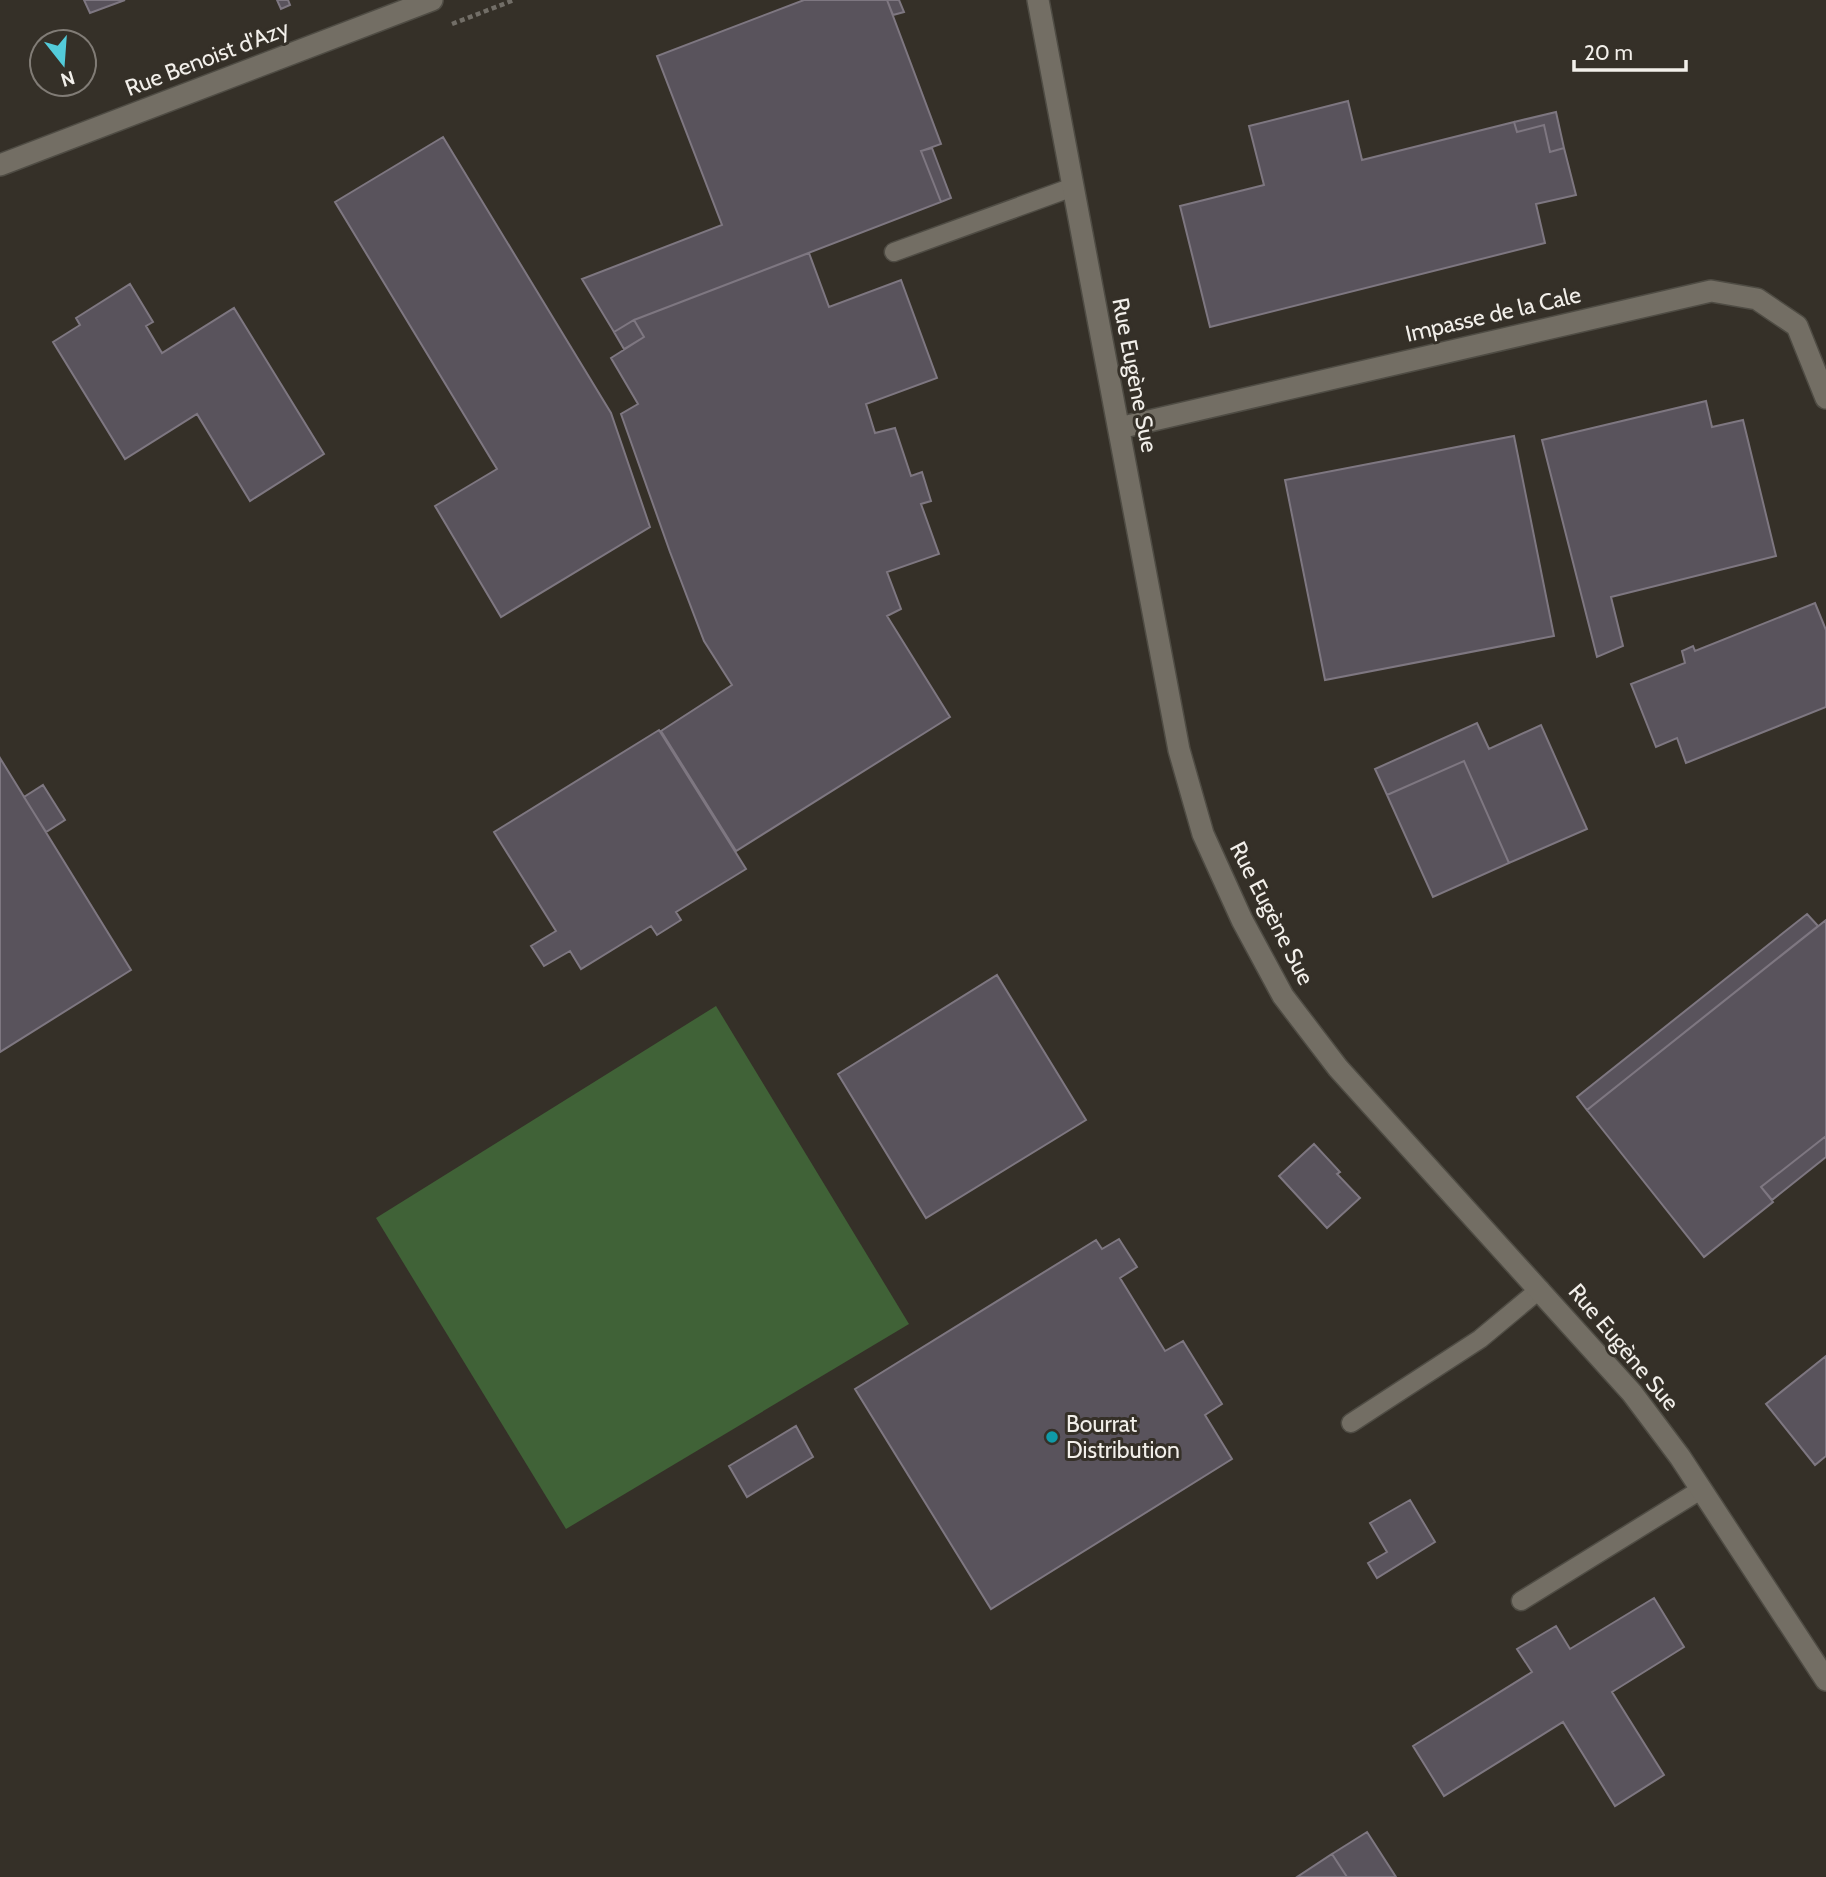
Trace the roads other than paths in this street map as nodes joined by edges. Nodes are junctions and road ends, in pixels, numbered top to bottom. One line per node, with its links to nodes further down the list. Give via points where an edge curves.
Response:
1 (432, 0): 3 (street, Rue Benoist d'Azy)
2 (1038, 0): 4 (street, Rue Eugène Sue)
3 (0, 165)
4 (1073, 187): 5 (lane); 7 (street, Rue Eugène Sue)
5 (894, 253)
6 (1826, 398): 7 (street, Impasse de la Cale, via 1797,326 1757,299 1711,290)
7 (1119, 428): 8 (street, Rue Eugène Sue, via 1179,750 1203,834 1242,920 1283,996 1338,1068)
8 (1540, 1289): 9 (lane, via 1480,1339); 10 (street, Rue Eugène Sue, via 1632,1393)
9 (1351, 1423)
10 (1702, 1489): 11 (lane); 12 (street, Rue Eugène Sue)
11 (1521, 1601)
12 (1826, 1680)

